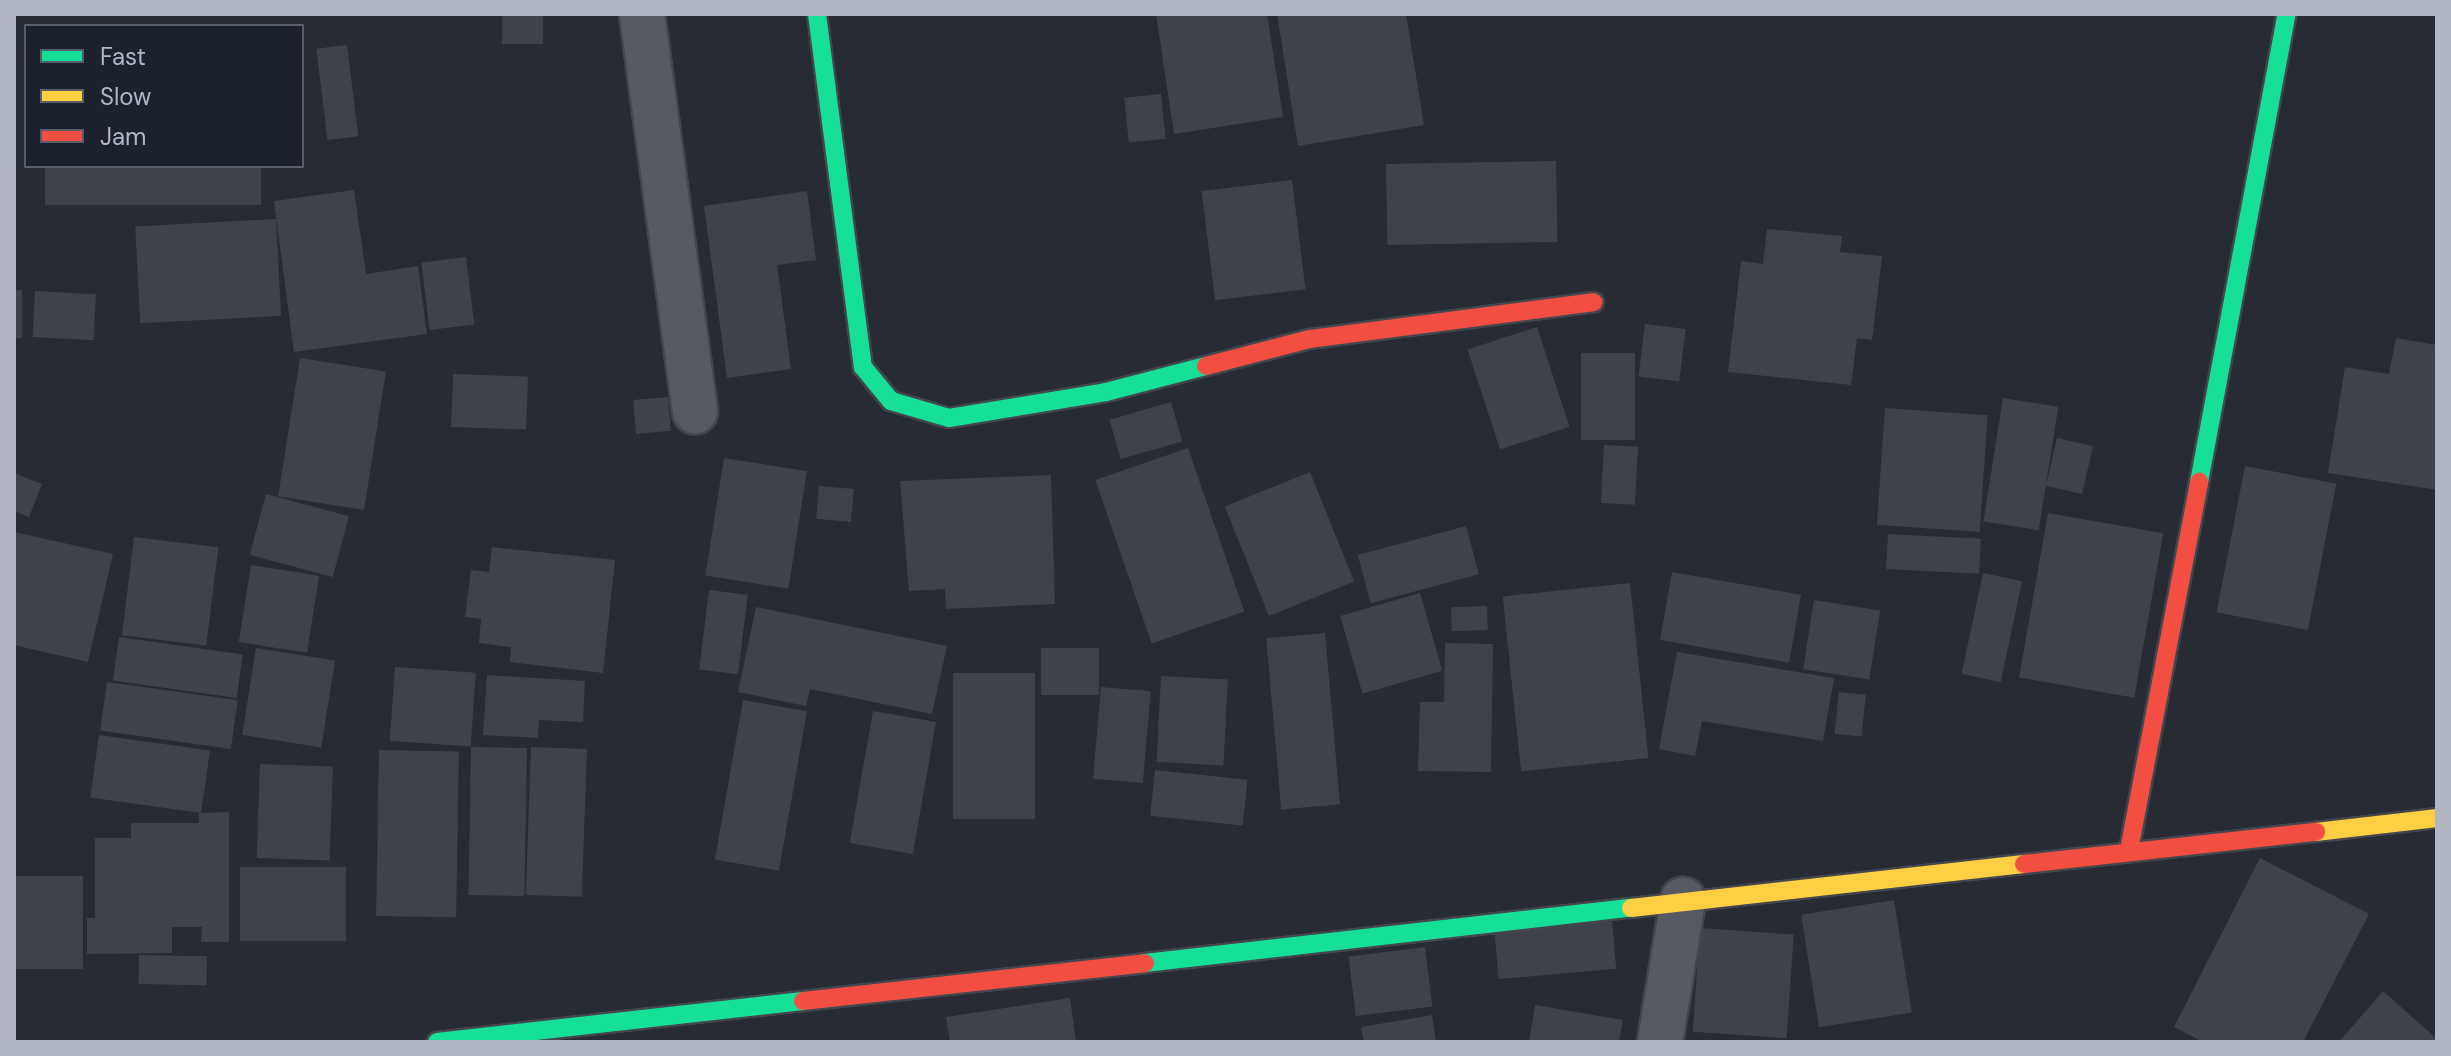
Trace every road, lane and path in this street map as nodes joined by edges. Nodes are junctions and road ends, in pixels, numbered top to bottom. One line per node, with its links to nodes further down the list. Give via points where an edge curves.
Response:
1 (642, 14): 5 (street)
2 (817, 14): 4 (street, via 863,367 891,401 949,418 1106,392 1310,339)
3 (2287, 14): 7 (street)
4 (1594, 302)
5 (695, 411)
6 (2437, 818): 7 (street)
7 (2129, 850): 8 (street)
8 (1683, 900): 9 (street, via 729,1013); 10 (street)
9 (437, 1042)
10 (1660, 1042)

